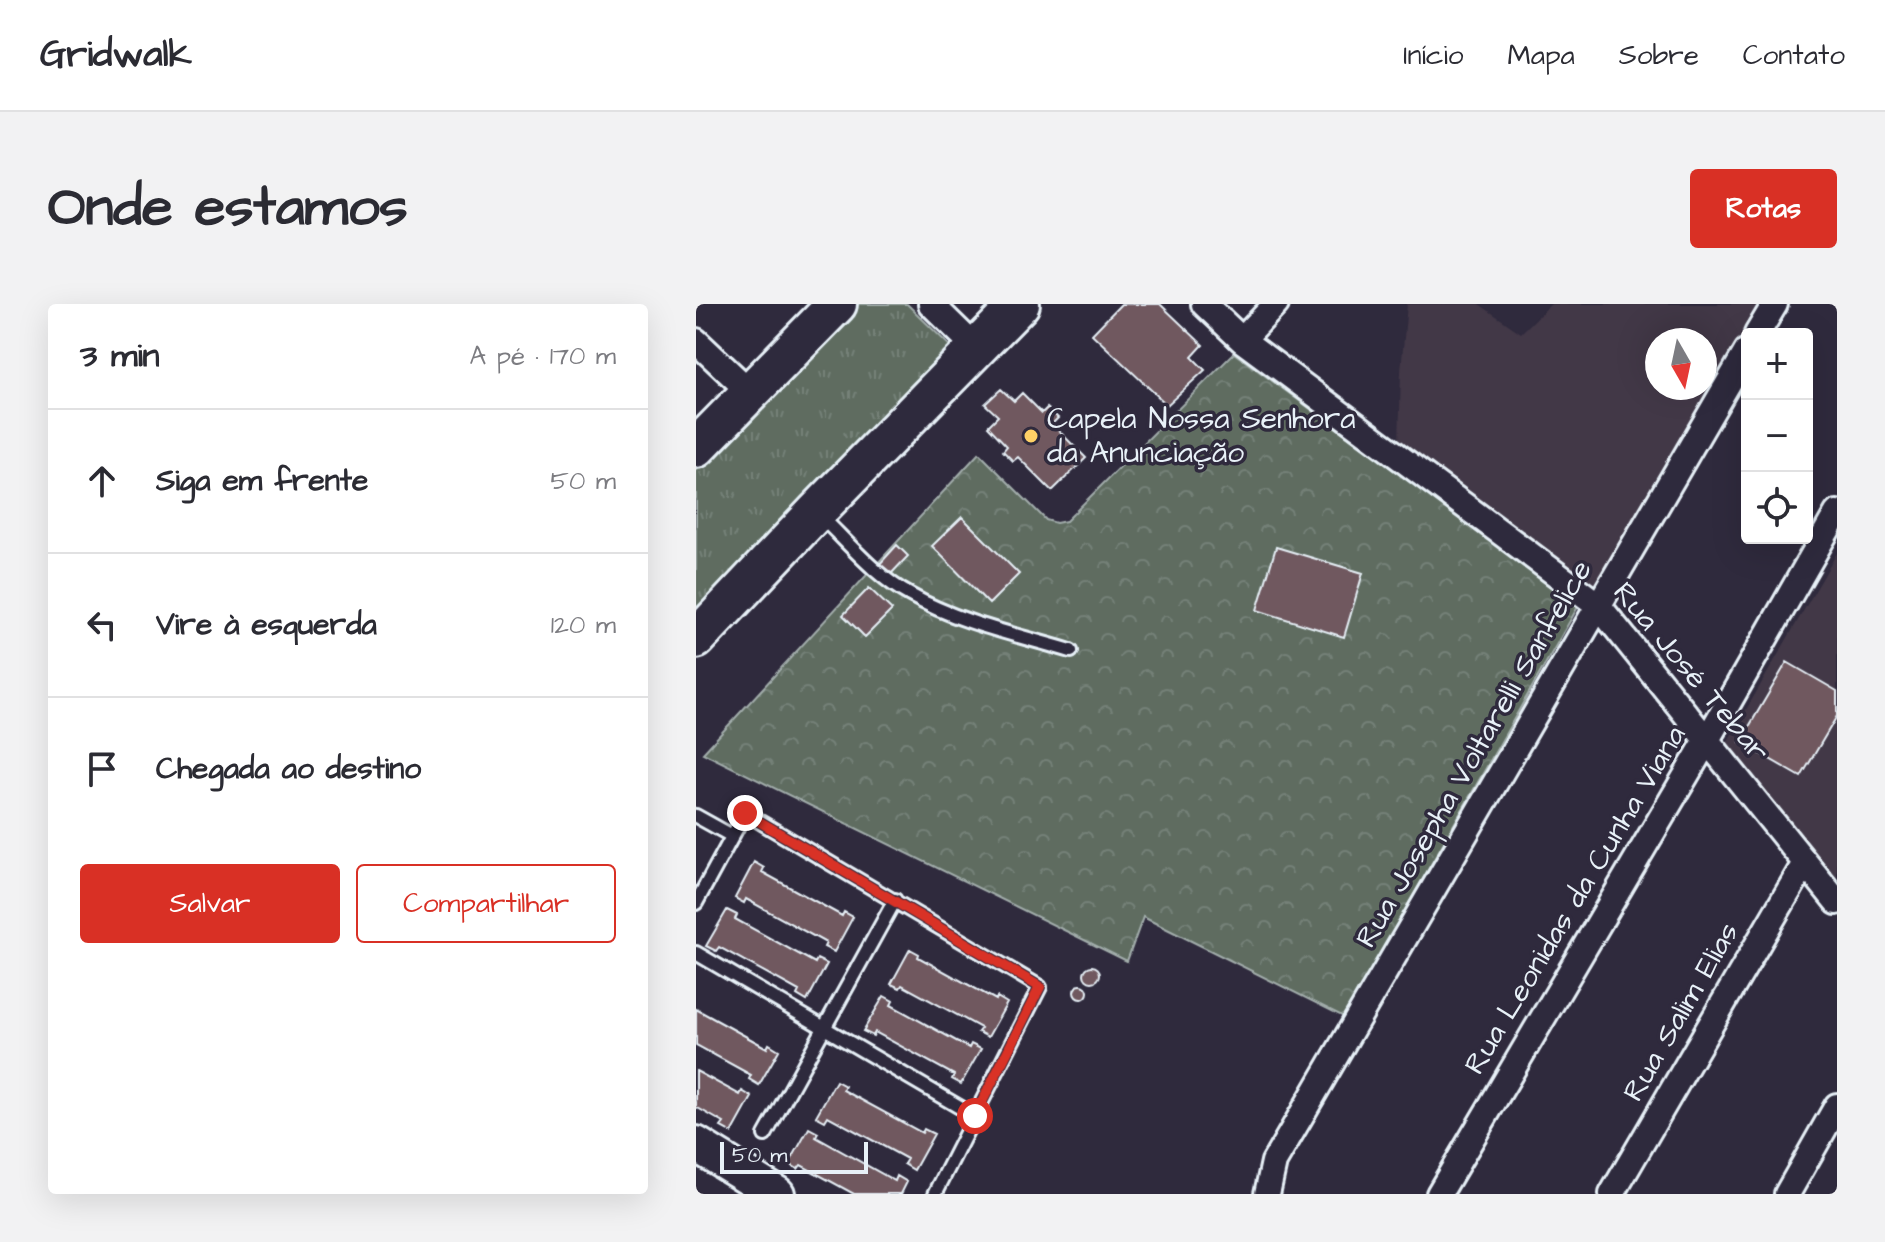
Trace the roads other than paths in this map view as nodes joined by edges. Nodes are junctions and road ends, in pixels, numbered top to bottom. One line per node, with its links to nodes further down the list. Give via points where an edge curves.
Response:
1 (837, 304): 12 (main road)
2 (931, 304): 10 (street)
3 (1020, 304): 10 (main road)
4 (1204, 304): 8 (street, Rua José Tebar)
5 (1276, 304): 8 (street)
6 (1775, 304): 7 (street)
7 (1761, 328)
8 (1242, 340): 16 (street, Rua José Tebar)
9 (696, 341): 12 (street)
10 (977, 349): 14 (main road)
11 (1741, 361): 16 (street, Rua Josepha Voltarelli Sanfelice)
12 (751, 393): 13 (main road)
13 (696, 448)
14 (816, 512): 17 (main road); 18 (lane, via 907,594 941,611)
15 (1837, 513): 19 (street, Rua Leonidas da Cunha Viana)
16 (1598, 605): 19 (street, Rua José Tebar); 36 (street, Rua Josepha Voltarelli Sanfelice, via 1274,1162)
17 (696, 639)
18 (1071, 651)
19 (1707, 740): 22 (street, Rua José Tebar); 37 (street, Rua Leonidas da Cunha Viana)
20 (696, 816): 21 (lane)
21 (732, 836): 24 (lane); 25 (lane, via 745,813)
22 (1805, 863): 26 (street, Rua José Tebar); 38 (street, Rua Salim Elias)
23 (696, 874): 24 (lane)
24 (709, 881): 27 (lane)
25 (895, 900): 29 (lane); 31 (lane, via 1040,987)
26 (1837, 902)
27 (696, 903)
28 (696, 953): 29 (lane)
29 (823, 1027): 31 (lane); 32 (lane)
30 (1837, 1106): 39 (street)
31 (975, 1116): 35 (lane)
32 (765, 1135)
33 (696, 1144): 34 (main road)
34 (777, 1194)
35 (935, 1194)
36 (1267, 1194)
37 (1439, 1194)
38 (1612, 1194)
39 (1787, 1194)

